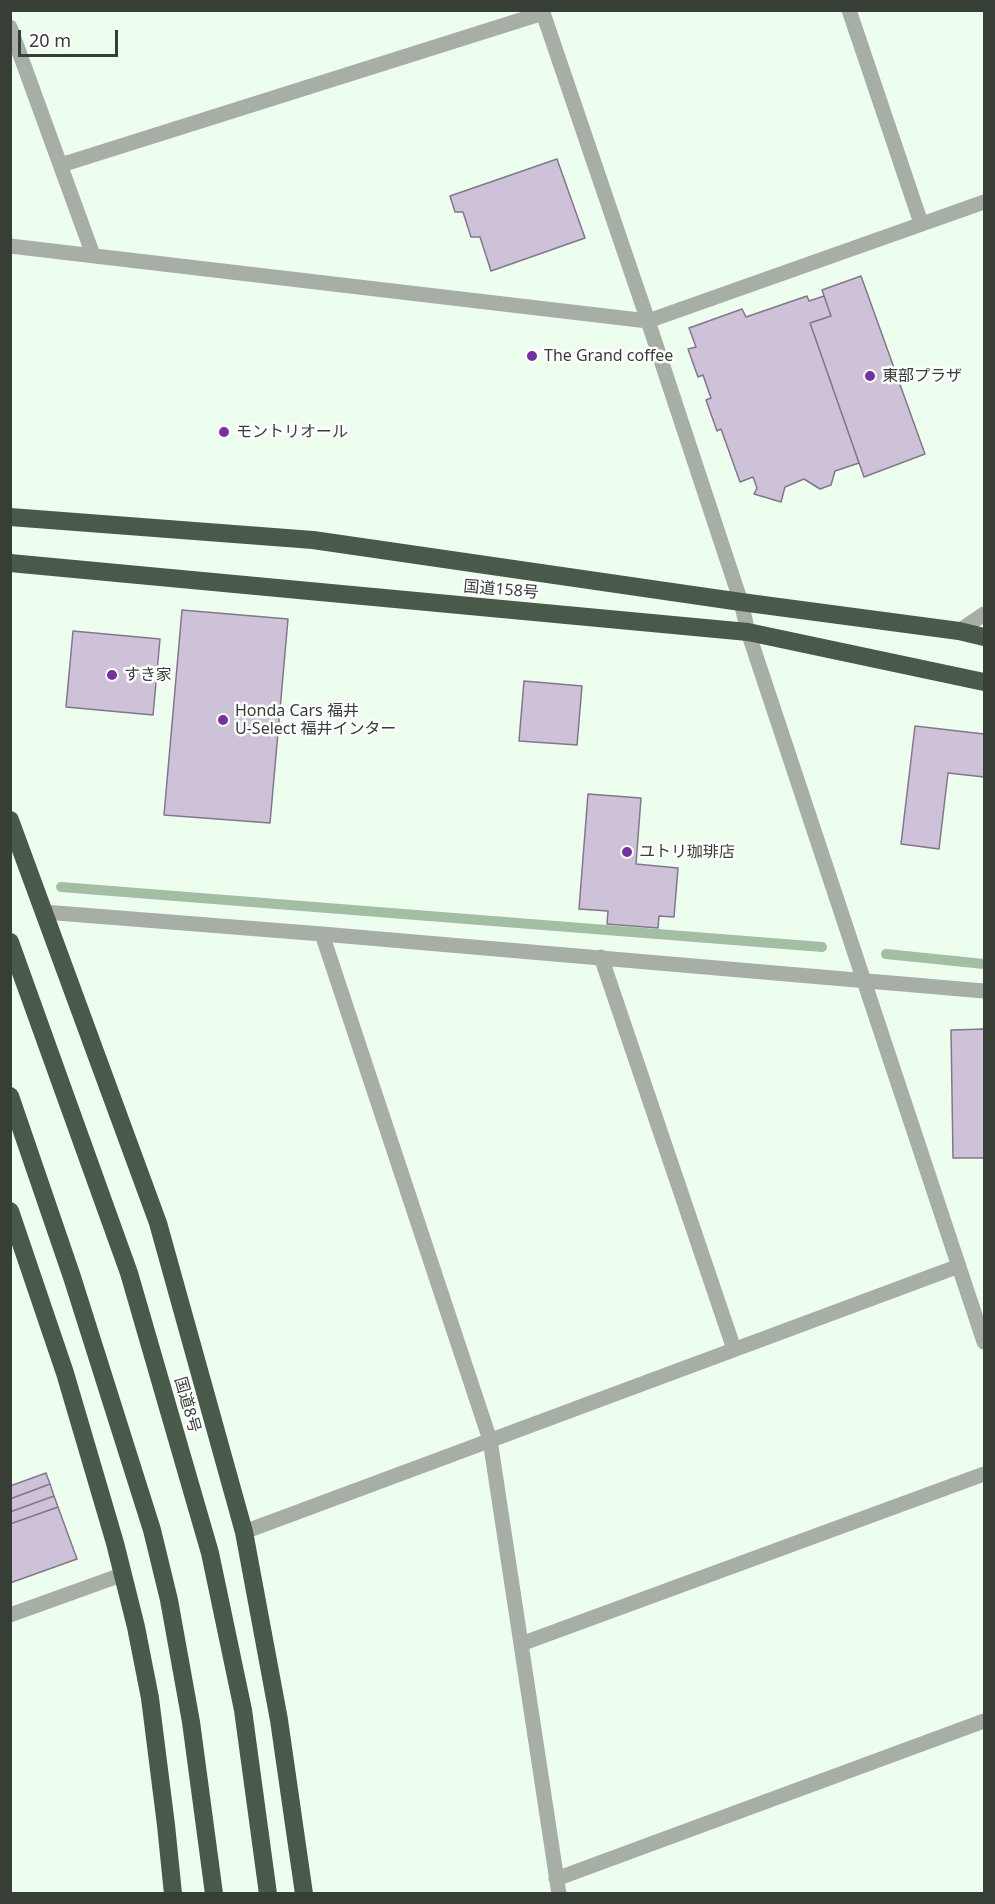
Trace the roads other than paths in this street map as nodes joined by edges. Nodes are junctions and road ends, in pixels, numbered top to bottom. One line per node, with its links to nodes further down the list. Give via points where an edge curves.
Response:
1 (849, 10): 6 (street)
2 (543, 12): 4 (street); 9 (street)
3 (10, 27): 4 (street)
4 (61, 165): 8 (street)
5 (984, 201): 6 (street)
6 (921, 223): 9 (street)
7 (10, 246): 8 (street)
8 (93, 255): 9 (street)
9 (648, 321): 12 (street)
10 (10, 517): 12 (highway, 国道158号, via 313,540)
11 (10, 563): 15 (highway, 国道158号)
12 (741, 602): 14 (highway, 国道158号); 15 (street)
13 (984, 614): 14 (street)
14 (959, 631): 16 (highway, 国道158号)
15 (748, 632): 17 (highway, 国道158号); 23 (street)
16 (984, 637)
17 (984, 682)
18 (10, 820): 19 (highway)
19 (44, 912): 20 (street); 32 (highway, via 158,1223)
20 (322, 934): 22 (street); 30 (street)
21 (10, 942): 40 (highway, 国道8号, via 129,1274 210,1553 243,1710)
22 (600, 957): 23 (street); 29 (street)
23 (865, 981): 24 (street); 27 (street)
24 (984, 991)
25 (10, 1096): 39 (highway, via 152,1530 191,1722)
26 (10, 1211): 33 (highway, via 65,1373)
27 (959, 1266): 28 (street); 29 (street)
28 (984, 1342)
29 (734, 1349): 30 (street)
30 (490, 1440): 32 (street); 35 (street)
31 (984, 1474): 35 (street)
32 (244, 1532): 41 (highway, via 279,1720)
33 (124, 1574): 34 (street); 38 (highway, via 150,1698)
34 (10, 1615)
35 (521, 1644): 37 (street)
36 (984, 1721): 37 (street)
37 (557, 1886)
38 (172, 1893)
39 (214, 1893)
40 (268, 1893)
41 (304, 1893)

